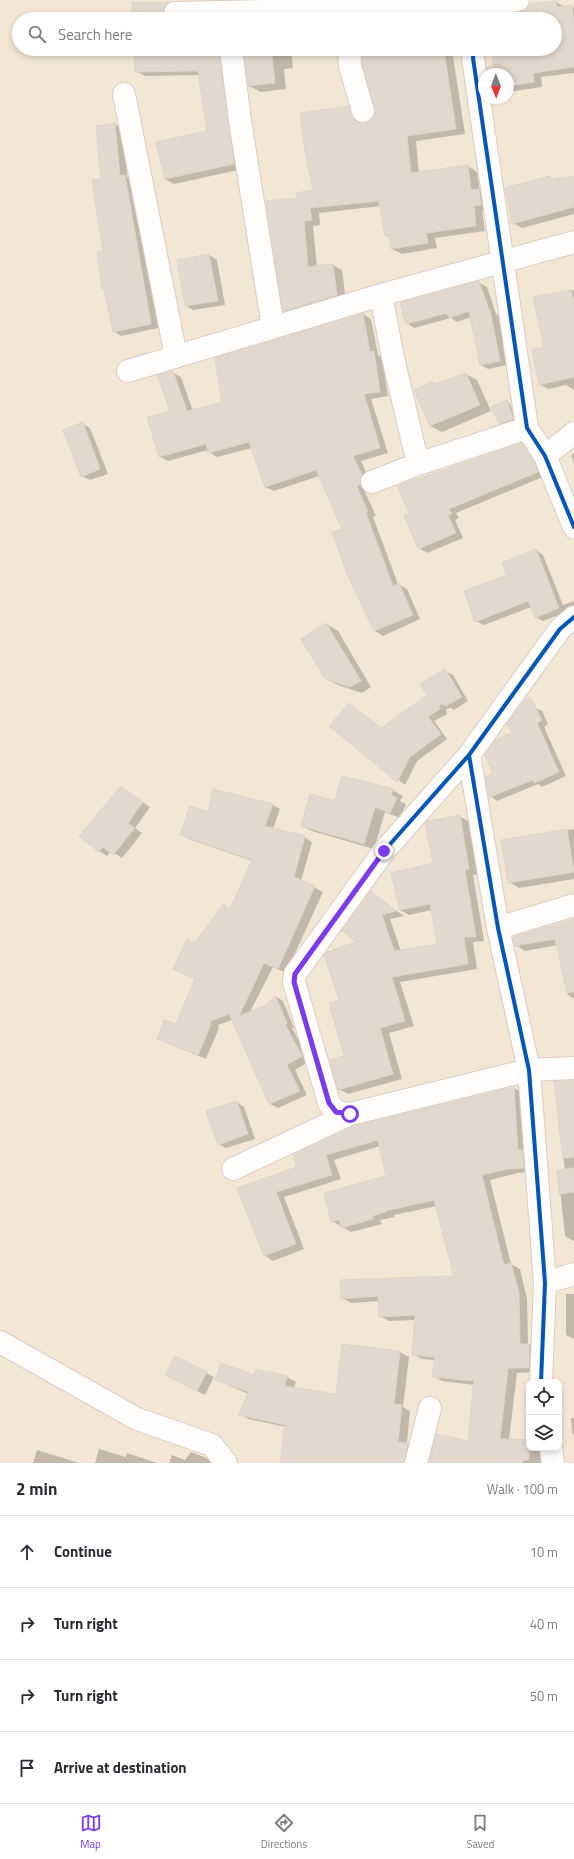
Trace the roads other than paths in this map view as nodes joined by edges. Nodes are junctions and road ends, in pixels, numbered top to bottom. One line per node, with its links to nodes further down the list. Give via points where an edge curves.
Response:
1 (518, 0): 2 (street)
2 (478, 8): 3 (street)
3 (390, 12)
4 (232, 56): 12 (street)
5 (349, 56): 8 (street)
6 (473, 56): 10 (street)
7 (124, 94): 13 (street)
8 (363, 111)
9 (574, 242): 10 (street)
10 (502, 261): 11 (street); 15 (street)
11 (381, 295): 12 (street); 18 (street)
12 (274, 327): 13 (street)
13 (176, 356): 14 (street)
14 (128, 371)
15 (527, 428): 17 (street); 18 (street)
16 (574, 433): 17 (street)
17 (545, 456): 20 (street)
18 (418, 464): 19 (street)
19 (372, 482)
20 (574, 527)
21 (574, 617): 22 (street, via 560,628)
22 (470, 754): 24 (street); 27 (street, via 384,851 295,974 294,982 329,1103 336,1112)
23 (574, 905): 24 (street)
24 (498, 928): 26 (street)
25 (574, 1068): 26 (street)
26 (529, 1070): 27 (street); 30 (street)
27 (350, 1114): 28 (street)
28 (233, 1169)
29 (574, 1274): 30 (street)
30 (545, 1283): 32 (street)
31 (0, 1342): 35 (street, via 137,1419 212,1445)
32 (541, 1379)
33 (430, 1408): 36 (street)
34 (551, 1451): 37 (street)
35 (226, 1463)
36 (416, 1463)
37 (553, 1463)

